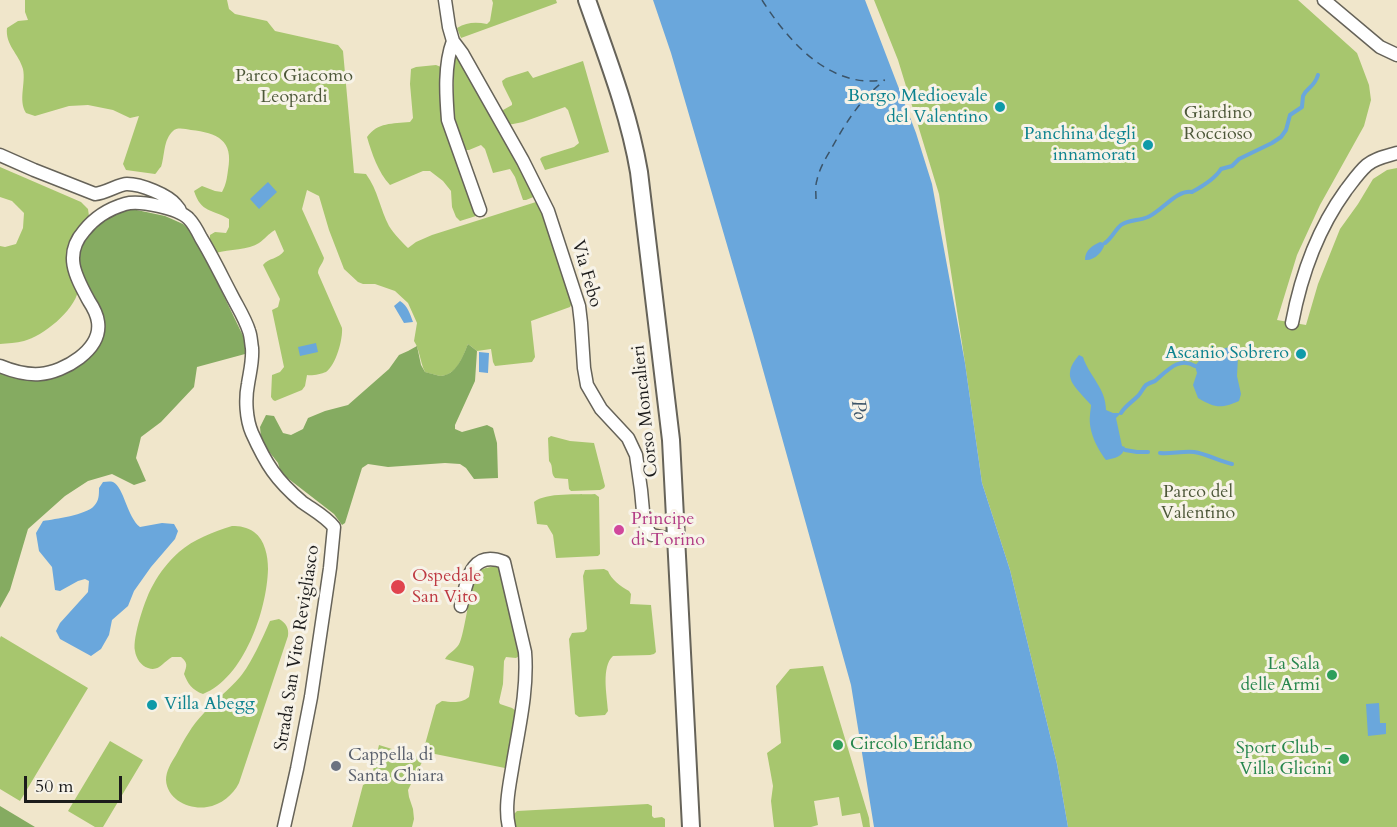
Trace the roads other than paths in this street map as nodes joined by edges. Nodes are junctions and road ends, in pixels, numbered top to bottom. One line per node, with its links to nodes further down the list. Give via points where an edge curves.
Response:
1 (445, 0): 4 (street, Via Febo)
2 (587, 0): 12 (main road, Corso Moncalieri, via 634,143 639,172 671,440)
3 (1324, 0): 5 (street, via 1380,47)
4 (453, 40): 8 (street, Via Febo, via 448,64 448,120); 12 (street, Via Febo, via 518,151 548,212 579,306 587,385 636,454 644,522 652,535)
5 (1397, 55)
6 (1397, 153): 10 (street, via 1369,164 1335,205 1311,252)
7 (0, 155): 9 (street, via 95,194 128,184 154,190 176,204)
8 (480, 210)
9 (182, 213): 11 (street, via 132,202 97,217 79,237 73,251 76,275 98,320 91,345 64,368 51,372 37,374); 14 (street, Strada San Vito Revigliasco, via 196,228 250,332 253,363 246,400 251,430 283,485 334,527 310,697)
10 (1292, 323)
11 (0, 366)
12 (676, 540): 16 (main road, Corso Moncalieri)
13 (461, 606): 15 (street, via 471,570 482,561 504,562 526,663 509,786)
14 (284, 827)
15 (509, 827)
16 (691, 827)

